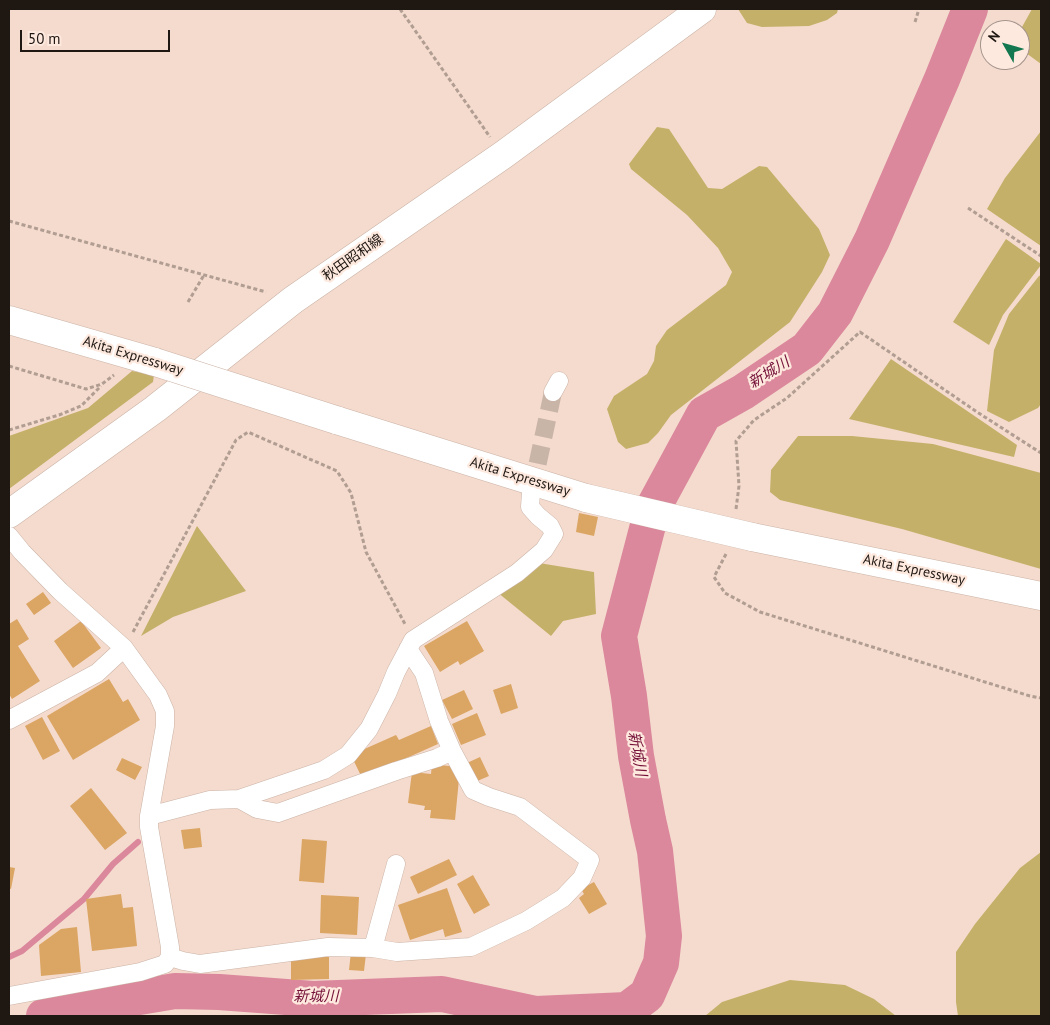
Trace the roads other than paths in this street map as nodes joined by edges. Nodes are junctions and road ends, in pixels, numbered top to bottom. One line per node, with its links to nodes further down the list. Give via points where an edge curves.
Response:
1 (702, 9): 4 (main road, 秋田昭和線, via 503,155 293,300 155,409)
2 (9, 320): 6 (main road, Akita Expressway, bridge, via 155,362 586,498 752,537)
3 (531, 493): 7 (street, via 530,507 554,534 544,550 517,573)
4 (9, 514)
5 (9, 536): 8 (street, via 60,591)
6 (1041, 596)
7 (411, 645): 10 (street); 11 (street, via 369,729 348,755 324,770)
8 (124, 648): 9 (street, via 97,672); 12 (street, via 158,695 165,711)
9 (9, 720)
10 (452, 751): 11 (street, via 278,813 258,809); 14 (street, via 473,790 520,807 590,860 582,878 563,898 526,921 471,947 397,952)
11 (239, 799): 12 (street, via 210,800)
12 (149, 816): 15 (street)
13 (396, 864): 14 (street)
14 (373, 948): 15 (street, via 328,946 200,964)
15 (170, 957): 16 (street, via 164,964 140,972)
16 (9, 996)

